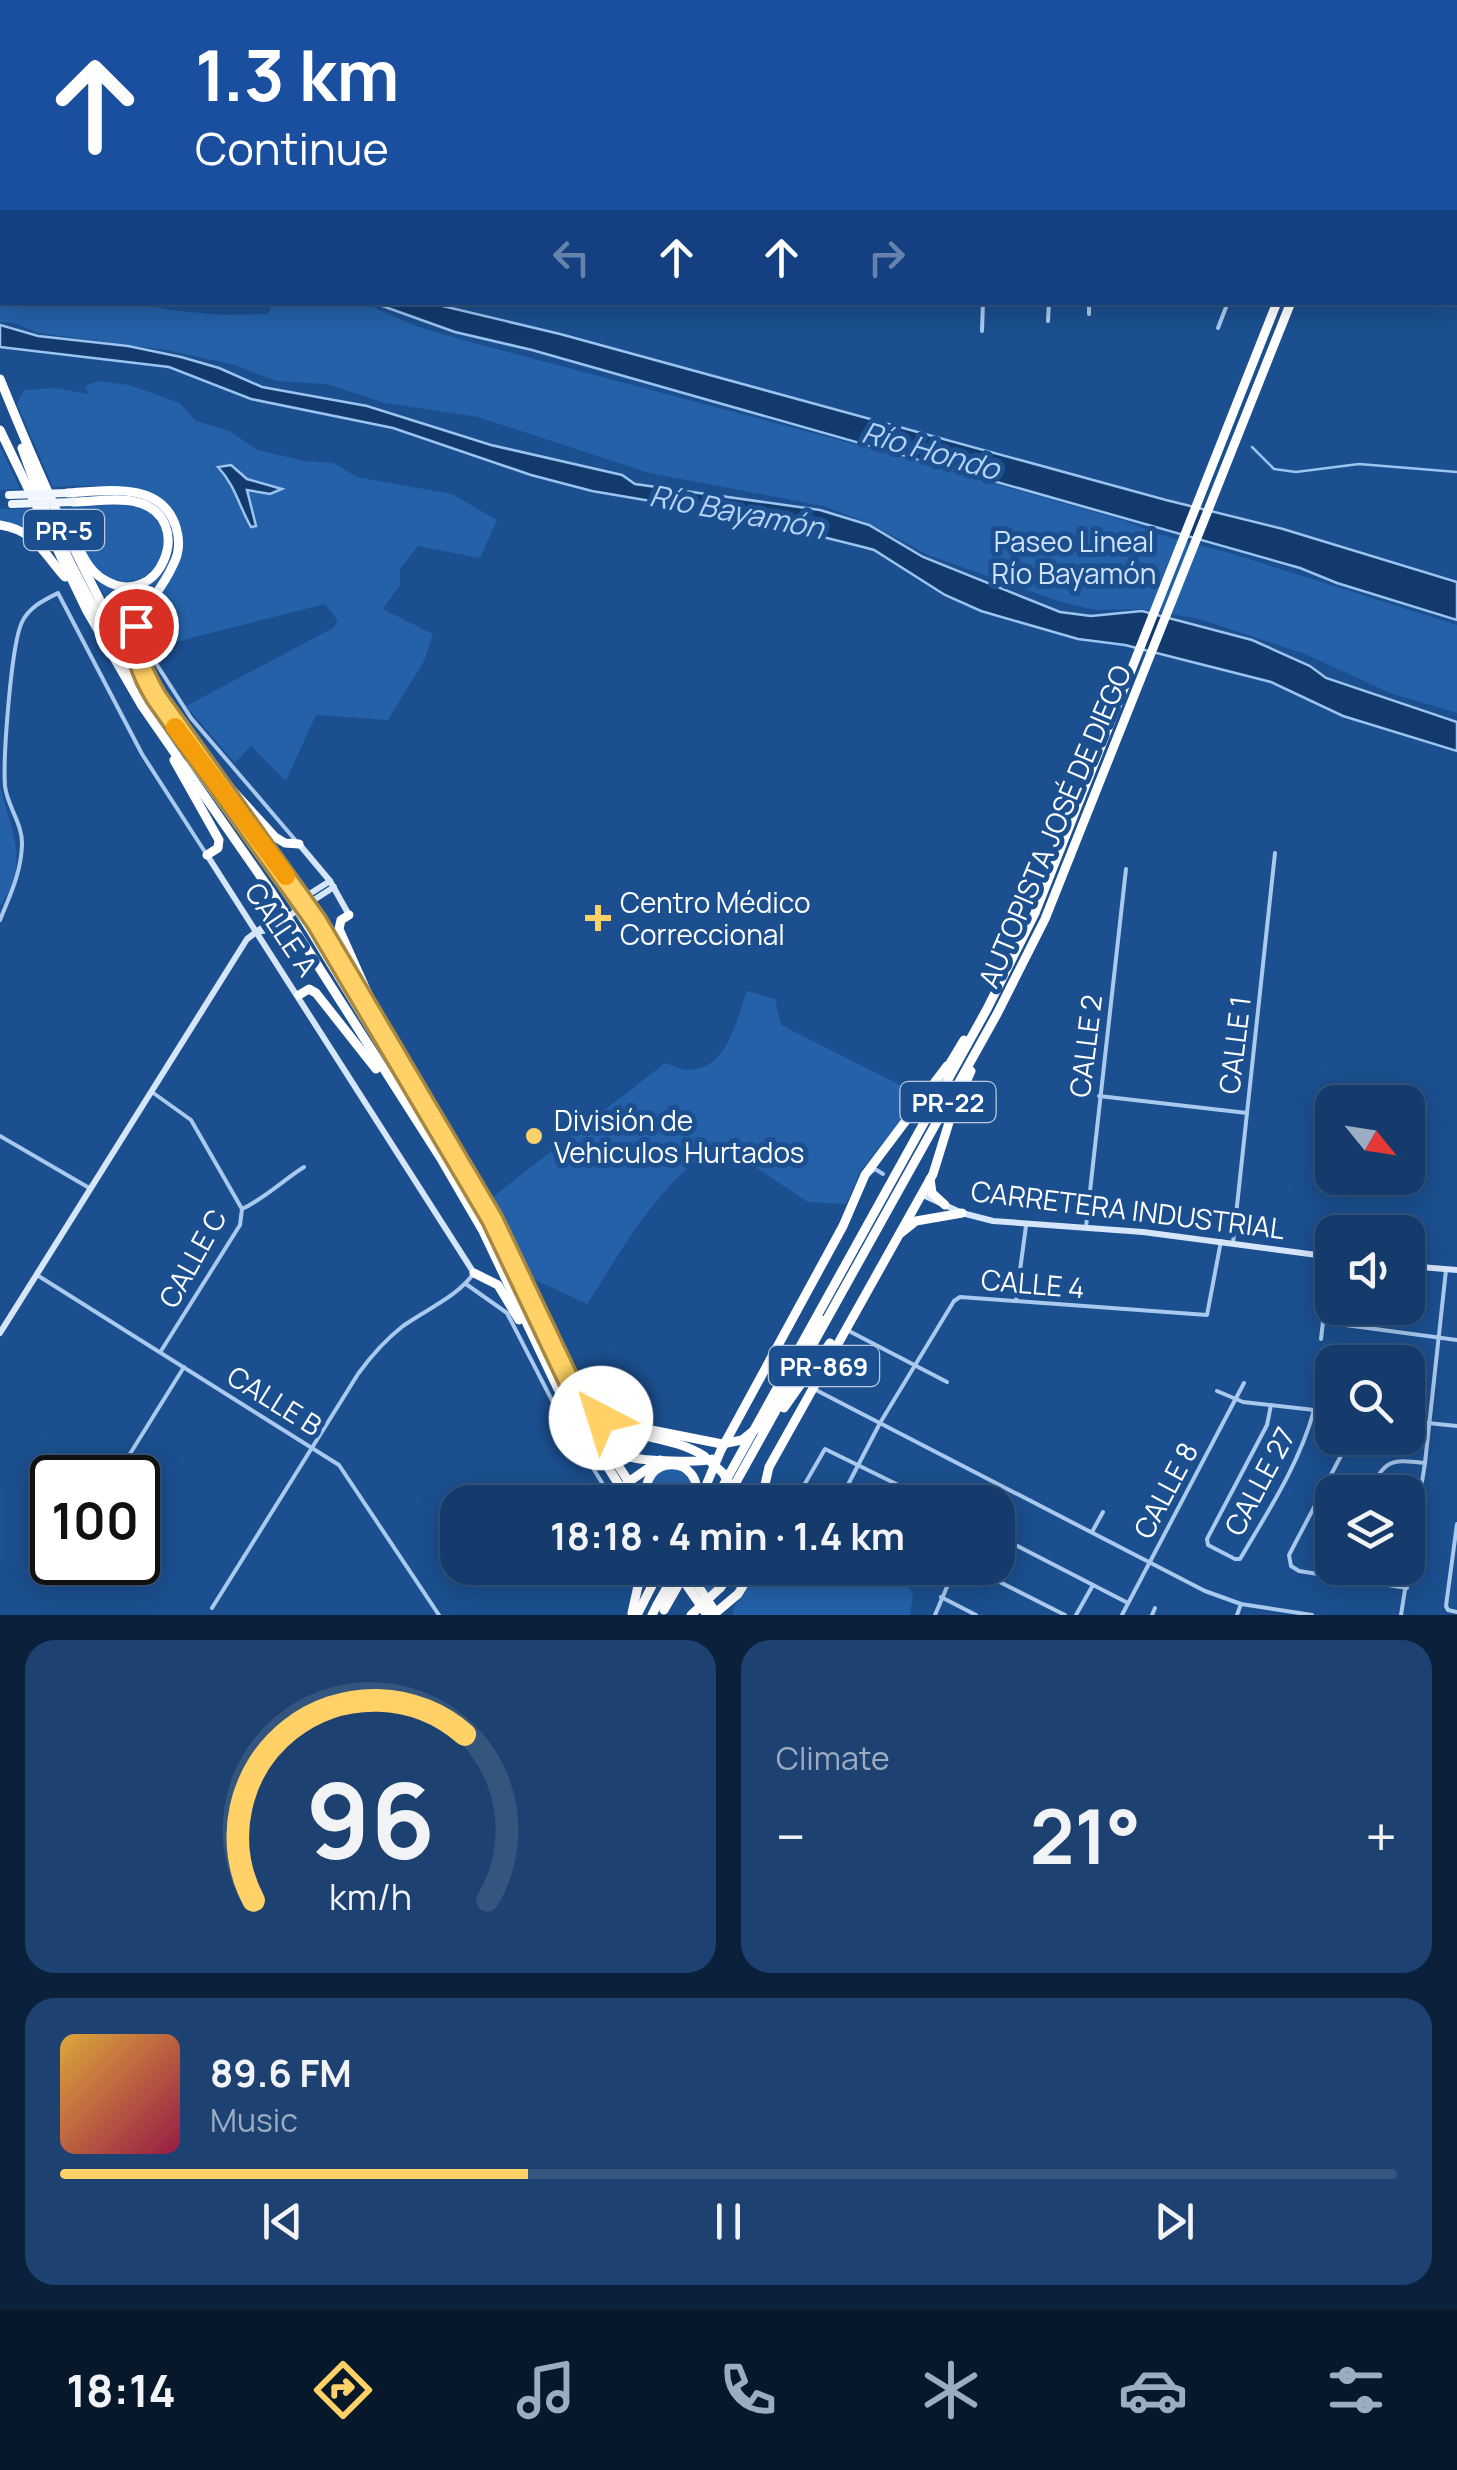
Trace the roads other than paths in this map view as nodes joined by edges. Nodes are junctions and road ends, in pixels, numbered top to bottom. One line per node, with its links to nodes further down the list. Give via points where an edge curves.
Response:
1 (983, 305): 10 (street)
2 (1049, 305): 8 (street)
3 (1089, 305): 7 (street)
4 (1227, 305): 9 (street)
5 (1284, 305): 35 (highway, AUTOPISTA JOSÉ DE DIEGO / PR-22)
6 (1285, 305): 35 (highway, AUTOPISTA JOSÉ DE DIEGO / PR-22, via 1286,317 1045,919)
7 (1088, 314)
8 (1048, 320)
9 (1218, 328)
10 (982, 331)
11 (0, 379): 14 (highway, PR-5)
12 (0, 389): 28 (highway, via 77,576 150,700)
13 (0, 430): 19 (highway, PR-5)
14 (47, 495): 16 (highway, via 100,578 134,586 161,568 168,536 152,510 134,501); 21 (highway, PR-5)
15 (7, 498): 16 (main road, bridge); 17 (main road)
16 (70, 498): 21 (highway, via 136,492 160,504 173,521 174,564 136,626)
17 (0, 505)
18 (0, 525): 19 (highway, via 35,540)
19 (75, 588): 23 (highway, PR-5)
20 (150, 654): 24 (street, via 184,708)
21 (143, 675): 22 (highway, PR-5)
22 (188, 746): 24 (highway, via 275,837); 28 (highway, PR-5)
23 (170, 748): 26 (highway, via 219,840); 37 (highway, PR-5, bridge, via 270,890)
24 (299, 844): 29 (street)
25 (1276, 853): 40 (street, CALLE 1)
26 (207, 856): 31 (street, CALLE A, via 142,754 58,594 32,609 19,633 5,788 22,846); 33 (street, CALLE A)
27 (1126, 869): 39 (street, CALLE 2)
28 (285, 882): 32 (highway, PR-5, bridge)
29 (332, 884): 30 (street); 33 (street)
30 (349, 915): 36 (highway, via 339,927)
31 (0, 920)
32 (312, 924): 36 (highway, PR-5); 44 (highway, bridge, via 493,1234 569,1394 591,1418 722,1444 742,1440 762,1424)
33 (256, 932): 34 (street, CALLE A); 38 (street)
34 (299, 994): 37 (highway, via 315,992); 60 (street, CALLE A)
35 (992, 1011): 43 (highway); 44 (highway, AUTOPISTA JOSÉ DE DIEGO / PR-22); 90 (highway, via 880,1157)
36 (381, 1030): 76 (highway, PR-5, via 492,1219)
37 (390, 1081): 74 (highway, PR-5, via 483,1232)
38 (152, 1092): 45 (street); 48 (street, CALLE C, via 191,1120)
39 (1099, 1096): 40 (street); 51 (street, CALLE 2)
40 (1246, 1113): 54 (street, CALLE 1)
41 (0, 1136): 45 (street)
42 (304, 1167): 48 (street)
43 (930, 1179): 46 (highway); 47 (highway)
44 (894, 1187): 87 (highway, AUTOPISTA JOSÉ DE DIEGO / PR-22); 104 (highway, AUTOPISTA JOSÉ DE DIEGO / PR-22)
45 (91, 1189): 61 (street)
46 (917, 1192): 47 (street, CARRETERA INDUSTRIAL); 52 (highway)
47 (944, 1205): 49 (street, CARRETERA INDUSTRIAL)
48 (242, 1209): 71 (street, CALLE C, via 240,1225)
49 (962, 1214): 50 (street, CARRETERA INDUSTRIAL); 52 (highway, via 916,1221)
50 (1026, 1223): 51 (street, CARRETERA INDUSTRIAL); 63 (street)
51 (1086, 1227): 53 (street, CARRETERA INDUSTRIAL)
52 (898, 1234): 56 (highway, PR-869)
53 (1220, 1241): 54 (street, CARRETERA INDUSTRIAL); 63 (street, CALLE 4, via 1206,1315)
54 (1232, 1243): 55 (street, CARRETERA INDUSTRIAL)
55 (1315, 1255)
56 (880, 1266): 66 (highway, PR-869); 87 (highway)
57 (1425, 1268): 58 (street)
58 (1446, 1270): 59 (street); 68 (street)
59 (1457, 1270)
60 (474, 1273): 62 (street); 74 (highway, via 498,1285)
61 (37, 1275): 67 (street); 71 (street, CALLE B)
62 (466, 1284): 89 (street, via 376,1349); 97 (street, via 507,1313)
63 (1016, 1300): 72 (street, CALLE 4, via 960,1297)
64 (1323, 1325): 69 (street)
65 (1346, 1325): 68 (street)
66 (844, 1329): 72 (street); 78 (highway, PR-869)
67 (0, 1334)
68 (1438, 1337): 70 (street); 85 (street)
69 (1321, 1339)
70 (1457, 1340)
71 (160, 1352): 73 (street, CALLE B)
72 (914, 1364): 75 (street); 83 (street, CALLE 4)
73 (184, 1366): 89 (street, CALLE B); 91 (street)
74 (546, 1367): 98 (highway, PR-5)
75 (947, 1382)
76 (570, 1383): 88 (highway, PR-5); 105 (highway, bridge, via 612,1426 704,1456)
77 (1244, 1383): 80 (street, CALLE 8)
78 (812, 1388): 83 (street); 107 (highway, PR-869)
79 (1217, 1391): 80 (street)
80 (1235, 1400): 81 (street); 117 (street, CALLE 8)
81 (1271, 1405): 82 (street); 82 (street, CALLE 27, via 1267,1426 1207,1539 1235,1559 1264,1517)
82 (1314, 1410)
83 (880, 1423): 93 (street, CALLE 4); 114 (street)
84 (1425, 1423): 85 (street)
85 (1430, 1423): 86 (street); 94 (street)
86 (1457, 1426)
87 (767, 1430): 106 (highway, AUTOPISTA JOSÉ DE DIEGO / PR-22)
88 (604, 1444): 92 (highway, via 629,1457); 99 (highway, PR-5)
89 (312, 1446): 137 (street); 142 (street, CALLE B, via 339,1465)
90 (722, 1450): 92 (highway, via 701,1464); 103 (highway)
91 (129, 1455)
92 (662, 1459): 100 (highway)
93 (859, 1464): 96 (street); 108 (street, via 824,1449); 109 (street, CALLE 4)
94 (1424, 1464): 95 (street, via 1396,1460); 132 (street)
95 (1377, 1475)
96 (894, 1483): 110 (street)
97 (603, 1485)
98 (620, 1485)
99 (622, 1485)
100 (635, 1485)
101 (646, 1485): 102 (highway, via 670,1465 680,1466)
102 (696, 1485)
103 (705, 1485)
104 (724, 1485)
105 (730, 1485)
106 (735, 1485)
107 (764, 1485)
108 (804, 1485)
109 (848, 1485)
110 (898, 1485)
111 (1315, 1503): 118 (street, via 1289,1555 1291,1566)
112 (1103, 1512): 114 (street)
113 (1457, 1524): 115 (street)
114 (1092, 1532): 117 (street)
115 (1456, 1540): 119 (street)
116 (1015, 1545): 130 (street)
117 (1150, 1562): 135 (street, CALLE 8); 136 (street)
118 (1315, 1574)
119 (1454, 1576): 140 (street, via 1446,1606)
120 (639, 1585): 143 (highway)
121 (651, 1585): 143 (highway)
122 (669, 1585): 139 (highway, bridge)
123 (676, 1585): 139 (highway, bridge)
124 (690, 1585): 141 (highway)
125 (697, 1585): 141 (highway)
126 (722, 1585): 144 (highway, bridge)
127 (744, 1585): 134 (highway)
128 (946, 1585): 133 (street)
129 (1006, 1585): 148 (street)
130 (1093, 1585): 135 (street); 149 (street)
131 (1388, 1585): 132 (street)
132 (1407, 1588): 154 (street)
133 (941, 1596): 146 (street); 147 (street)
134 (731, 1600): 141 (highway); 145 (highway)
135 (1128, 1603): 150 (street, CALLE 8)
136 (1242, 1604): 152 (street); 153 (street)
137 (212, 1608)
138 (1156, 1608): 151 (street)
139 (659, 1611)
140 (1457, 1612)
141 (713, 1614)
142 (440, 1615)
143 (634, 1615)
144 (690, 1615)
145 (729, 1615)
146 (935, 1615)
147 (976, 1615)
148 (1065, 1615)
149 (1076, 1615)
150 (1122, 1615)
151 (1152, 1615)
152 (1237, 1615)
153 (1312, 1615)
154 (1401, 1615)

